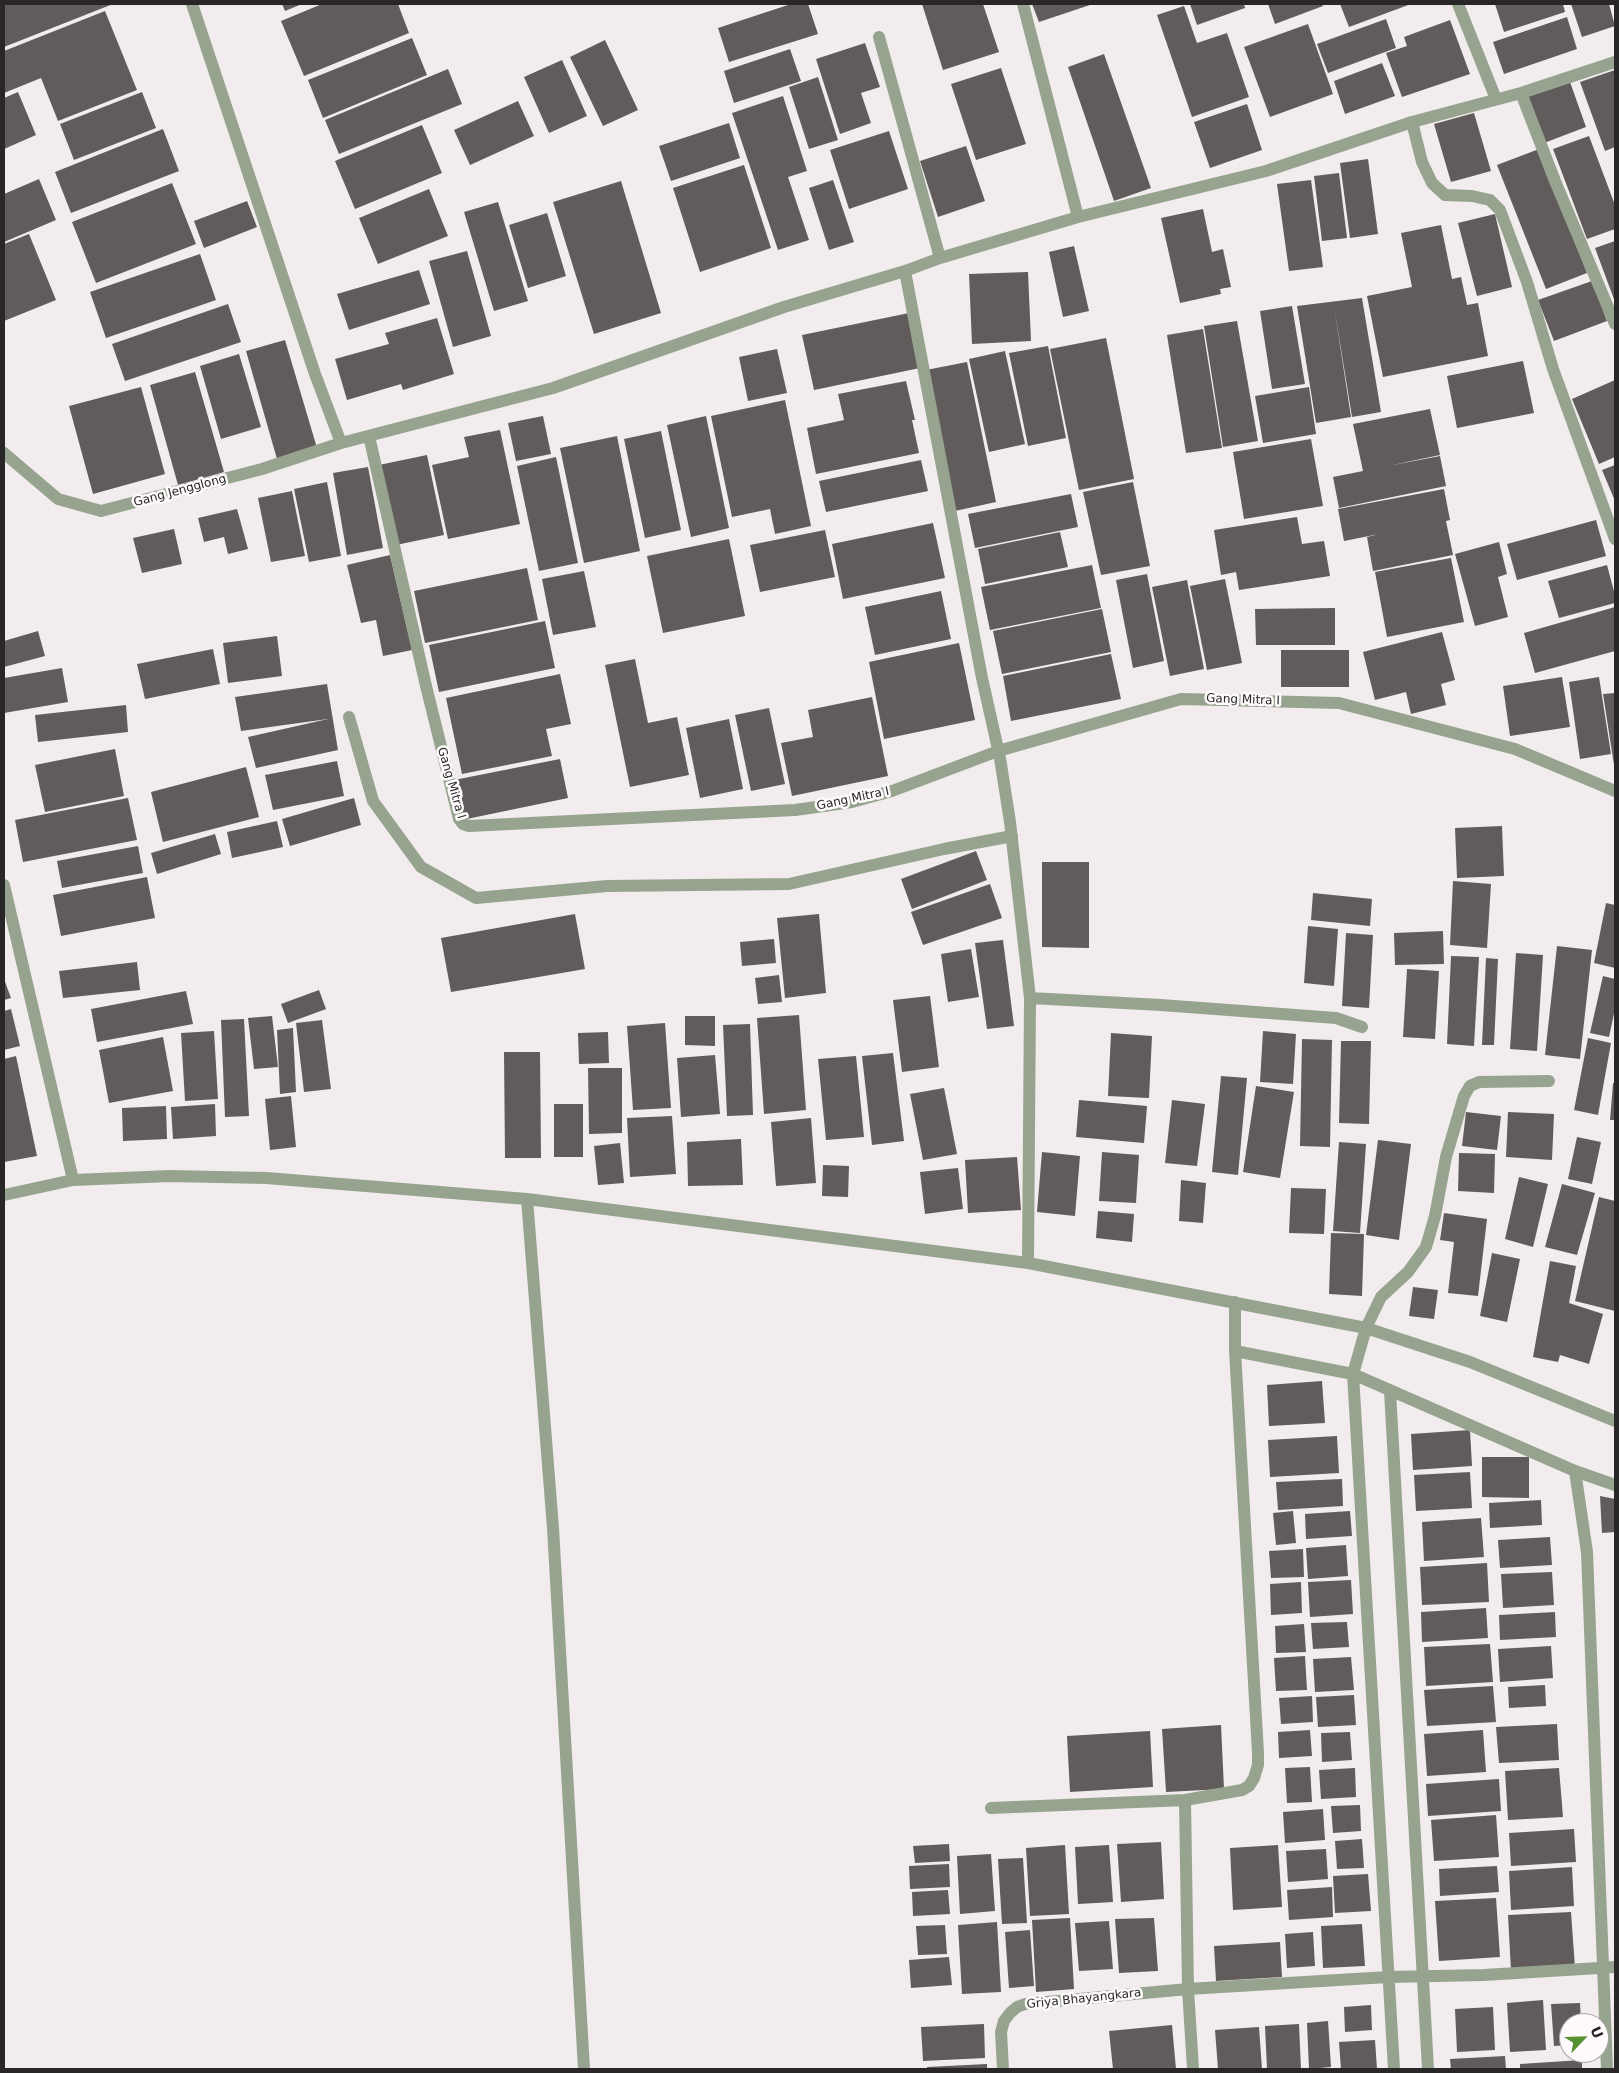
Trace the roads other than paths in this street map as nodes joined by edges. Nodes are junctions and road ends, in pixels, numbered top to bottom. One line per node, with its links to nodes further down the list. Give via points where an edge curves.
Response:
1 (192, 4): 14 (street, via 315,374)
2 (1023, 4): 9 (street)
3 (1458, 4): 7 (street)
4 (879, 37): 10 (street)
5 (1615, 62): 6 (street, Gang Jengglong)
6 (1521, 92): 7 (street, Gang Jengglong); 12 (street)
7 (1496, 99): 8 (street, Gang Jengglong)
8 (1412, 122): 9 (street, Gang Jengglong, via 1266,171); 16 (street, via 1422,162 1432,183 1445,195 1490,200 1500,210)
9 (1078, 217): 10 (street, Gang Jengglong)
10 (940, 258): 11 (street, Gang Jengglong)
11 (905, 271): 13 (street, Gang Jengglong, via 784,307 553,388); 18 (street)
12 (1615, 324)
13 (369, 436): 14 (street, Gang Jengglong); 18 (street, Gang Mitra I, via 426,686 459,819 463,824 795,810 852,802)
14 (341, 442): 15 (street, Gang Jengglong, via 262,469 102,511 58,499)
15 (4, 454)
16 (1615, 539)
17 (349, 717): 20 (street, via 373,801 422,867 476,898 606,886 789,884)
18 (999, 754): 19 (street, Gang Mitra I, via 1181,699 1340,703 1515,749); 20 (street)
19 (1615, 791)
20 (1012, 836): 22 (street)
21 (4, 885): 25 (street)
22 (1030, 998): 23 (street, via 1336,1018); 28 (street)
23 (1362, 1027)
24 (1549, 1081): 30 (street, via 1480,1082 1470,1086 1446,1157 1426,1247 1408,1272 1380,1297)
25 (73, 1180): 26 (street); 27 (street, via 170,1176 266,1178)
26 (4, 1195)
27 (527, 1199): 28 (street); 44 (street, via 553,1528)
28 (1028, 1262): 29 (street)
29 (1235, 1302): 30 (street); 31 (street)
30 (1366, 1328): 32 (street); 34 (street, via 1470,1362)
31 (1235, 1351): 32 (street); 37 (street, via 1258,1765 1249,1786 1242,1790)
32 (1353, 1374): 33 (street); 41 (street)
33 (1390, 1391): 35 (street); 42 (street)
34 (1615, 1421)
35 (1575, 1471): 36 (street); 40 (street, via 1587,1552)
36 (1615, 1485)
37 (1185, 1800): 38 (street); 43 (street)
38 (991, 1808)
39 (1615, 1967): 40 (street)
40 (1601, 1968): 42 (street); 49 (street)
41 (1388, 1977): 42 (street); 43 (street); 47 (street)
42 (1421, 1977): 48 (street)
43 (1188, 1989): 45 (street, Griya Bhayangkara, via 1017,2007 1010,2013 1001,2032); 46 (street)
44 (584, 2069)
45 (1003, 2069)
46 (1193, 2069)
47 (1394, 2069)
48 (1428, 2069)
49 (1606, 2069)

